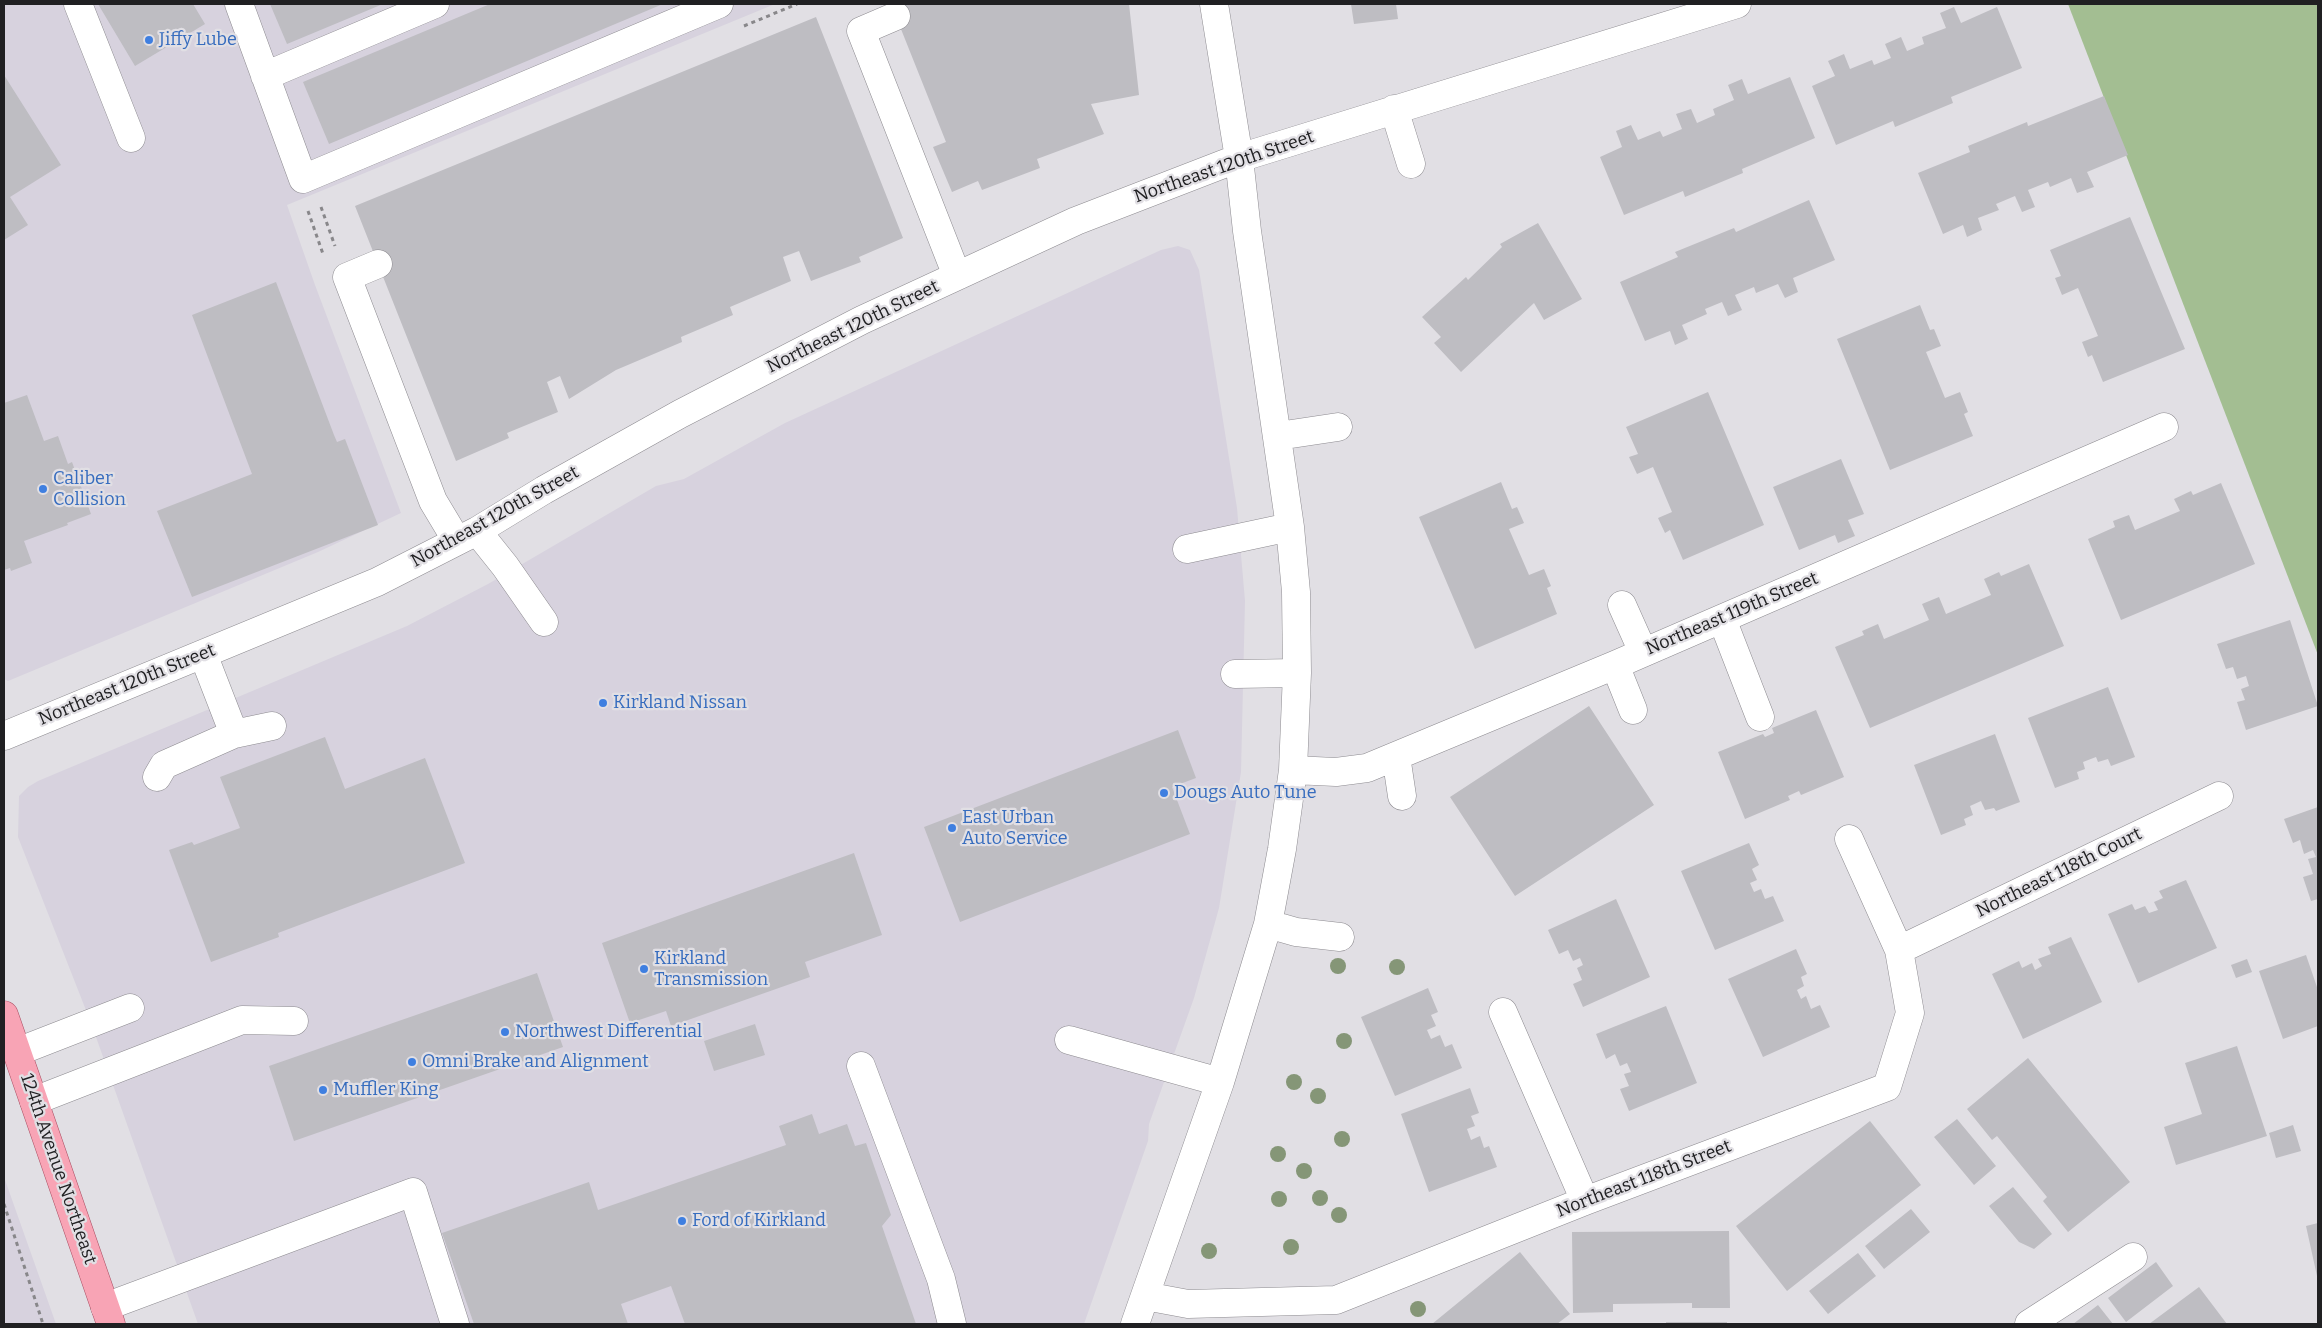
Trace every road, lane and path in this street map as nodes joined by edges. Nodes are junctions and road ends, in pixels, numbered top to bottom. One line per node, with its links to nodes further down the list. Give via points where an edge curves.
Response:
1 (78, 4): 10 (street)
2 (238, 4): 8 (street)
3 (435, 4): 8 (street)
4 (719, 4): 8 (street, via 303,179)
5 (1214, 4): 11 (street)
6 (1737, 4): 9 (street, Northeast 120th Street)
7 (896, 16): 16 (street, via 861,31)
8 (265, 76)
9 (1394, 110): 11 (street, Northeast 120th Street); 12 (street)
10 (131, 138)
11 (1239, 158): 16 (street, Northeast 120th Street, via 1076,221); 19 (street)
12 (1411, 164)
13 (323, 212): 14 (path)
14 (335, 245)
15 (378, 264): 21 (street, via 347,277 433,501)
16 (957, 276): 21 (street, Northeast 120th Street, via 862,320 680,414)
17 (2164, 426): 24 (street, Northeast 119th Street)
18 (1338, 427): 19 (street)
19 (1278, 436): 20 (street)
20 (1290, 526): 22 (street); 29 (street, via 1296,592)
21 (467, 536): 25 (street, via 505,566); 27 (street, Northeast 120th Street, via 377,582)
22 (1187, 549)
23 (1622, 604): 26 (street)
24 (1722, 619): 26 (street, Northeast 119th Street); 32 (street)
25 (544, 622)
26 (1644, 652): 28 (street, Northeast 119th Street)
27 (203, 654): 34 (street); 35 (street, Northeast 120th Street)
28 (1615, 665): 31 (street); 36 (street, Northeast 119th Street)
29 (1297, 673): 30 (street); 37 (street)
30 (1235, 674)
31 (1633, 710)
32 (1760, 717)
33 (272, 726): 34 (street)
34 (234, 734): 38 (street, via 164,765)
35 (4, 736)
36 (1396, 756): 37 (street, Northeast 119th Street, via 1367,768 1336,772); 39 (street)
37 (1293, 770): 42 (street)
38 (157, 777)
39 (1402, 796)
40 (2219, 796): 44 (street, Northeast 118th Court)
41 (1849, 838): 44 (street, Northeast 118th Street)
42 (1268, 924): 43 (street, via 1296,932); 52 (street)
43 (1340, 937)
44 (1899, 950): 54 (street, Northeast 118th Street, via 1910,1013 1887,1087)
45 (130, 1008): 50 (street)
46 (1503, 1012): 54 (street)
47 (4, 1015): 50 (main road, 124th Avenue Northeast)
48 (294, 1020): 53 (street, via 242,1020)
49 (1069, 1040): 52 (street)
50 (17, 1052): 53 (main road, 124th Avenue Northeast)
51 (861, 1066): 61 (street, via 941,1279)
52 (1220, 1082): 57 (street)
53 (34, 1101): 58 (main road, 124th Avenue Northeast)
54 (1585, 1200): 57 (street, Northeast 118th Street, via 1336,1300 1188,1304)
55 (4, 1204): 59 (path)
56 (2133, 1257): 63 (street)
57 (1144, 1296): 62 (street)
58 (108, 1315): 60 (street, via 413,1192)
59 (43, 1324)
60 (455, 1324)
61 (952, 1324)
62 (1135, 1324)
63 (2029, 1324)

